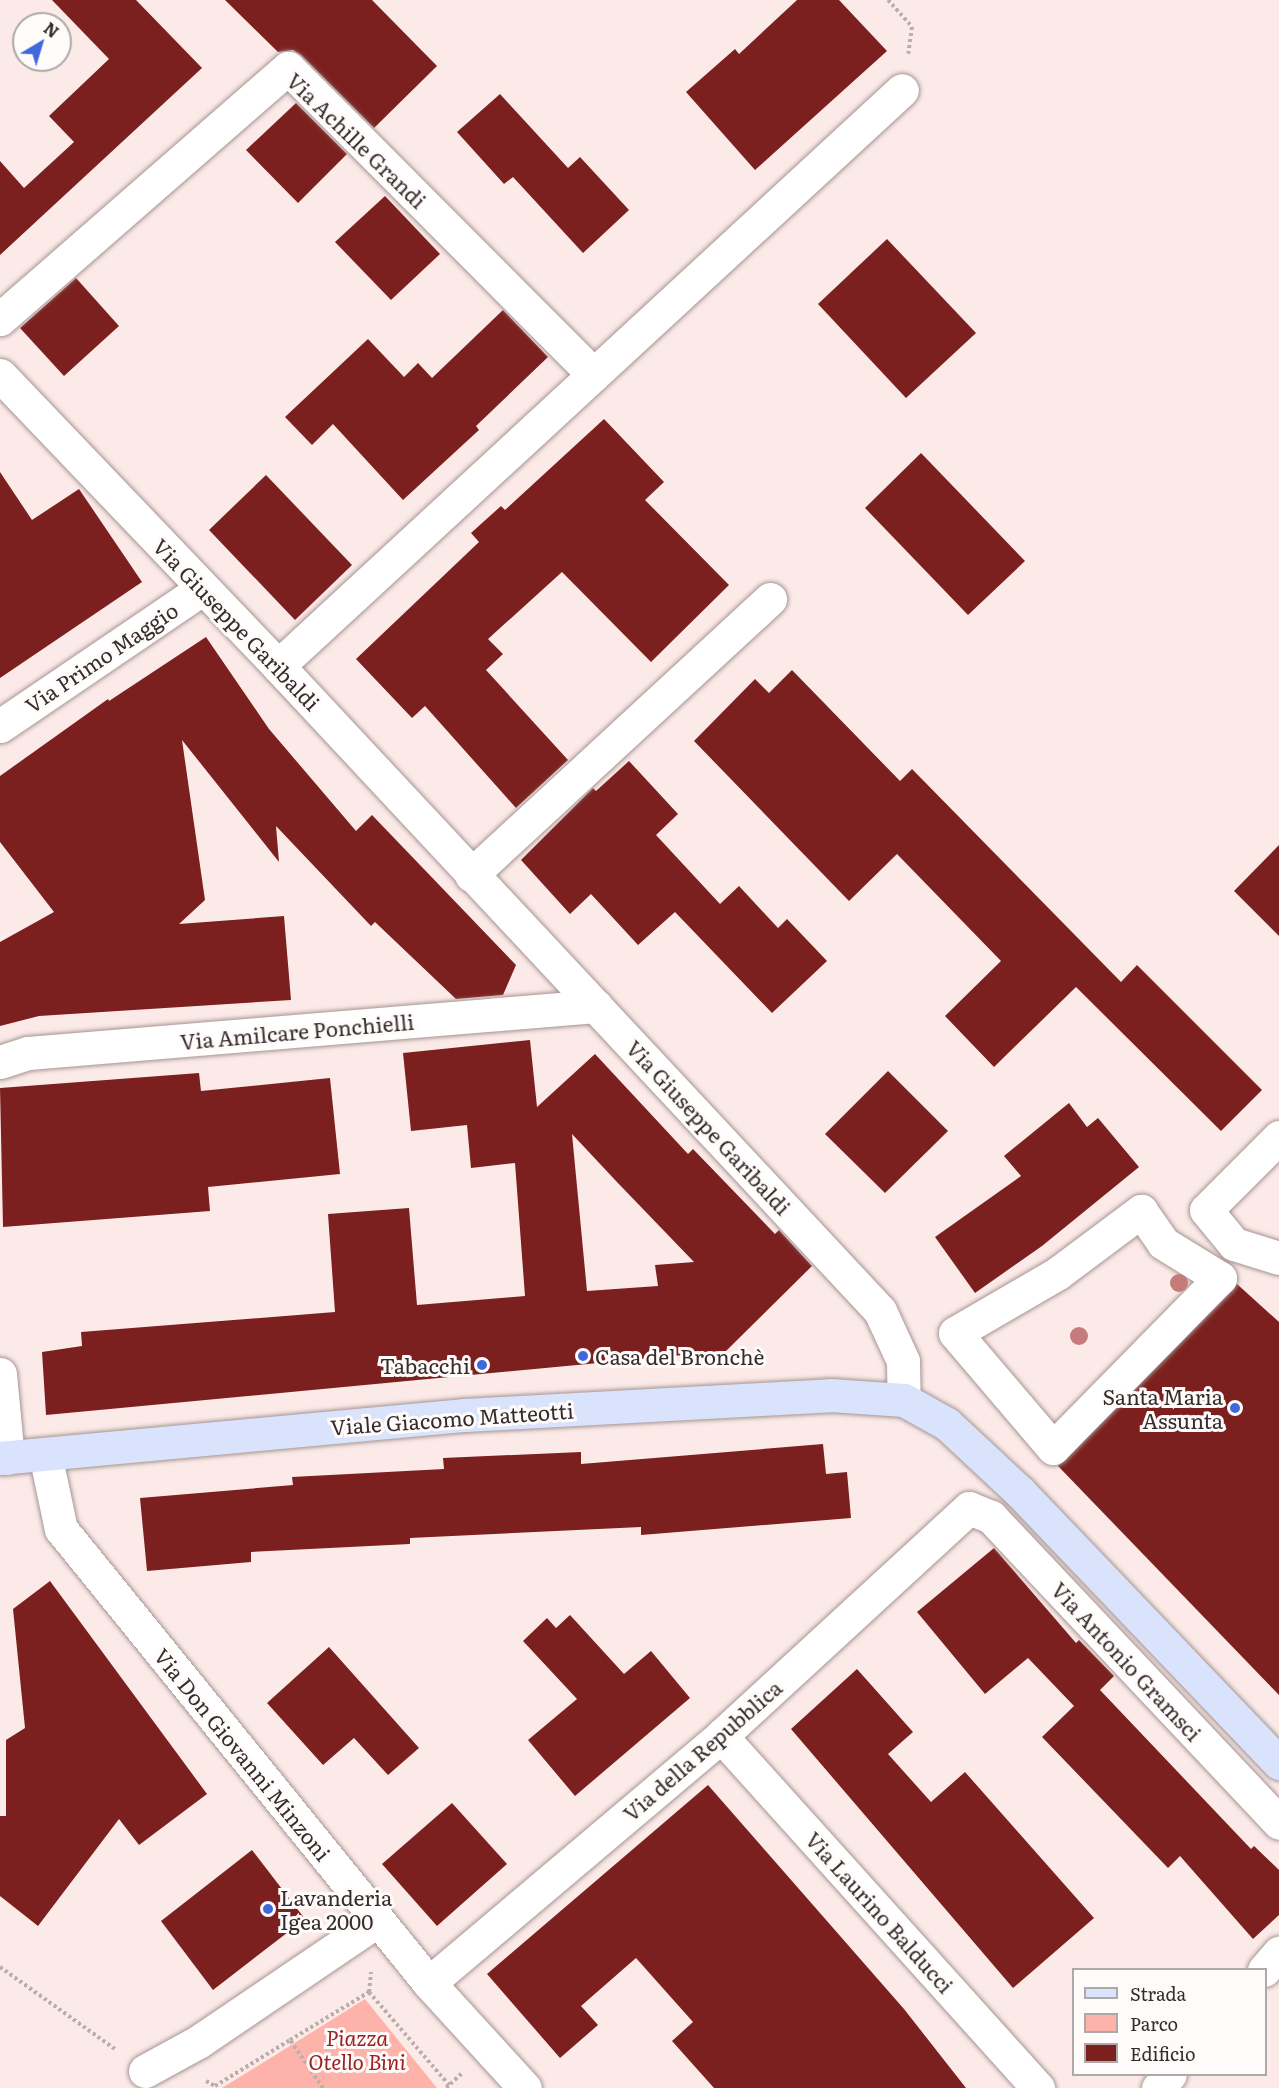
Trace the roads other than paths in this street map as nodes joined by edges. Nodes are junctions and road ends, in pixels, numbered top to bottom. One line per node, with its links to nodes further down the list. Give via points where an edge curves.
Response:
1 (902, 90): 4 (street)
2 (0, 319): 4 (street, Via Achille Grandi, via 288,68)
3 (0, 375): 5 (street, Via Giuseppe Garibaldi)
4 (594, 375): 7 (street)
5 (203, 588): 7 (street, Via Giuseppe Garibaldi); 8 (street, Via Primo Maggio)
6 (770, 599): 9 (street)
7 (278, 666): 9 (street, Via Giuseppe Garibaldi)
8 (0, 726)
9 (471, 875): 10 (street, Via Giuseppe Garibaldi)
10 (596, 1006): 11 (street, Via Amilcare Ponchielli, via 28,1053); 16 (street, Via Giuseppe Garibaldi, via 880,1311 903,1361)
11 (0, 1062)
12 (1279, 1137): 14 (street, via 1206,1210 1234,1244)
13 (1141, 1211): 13 (street, via 1058,1273 955,1333 1053,1448 1221,1278 1163,1243)
14 (1279, 1258)
15 (0, 1374): 18 (street)
16 (904, 1400): 17 (main road, Viale Giacomo Matteotti, via 830,1395 477,1414); 21 (main road, Via Antonio Gramsci, via 947,1424 1020,1492)
17 (45, 1454): 18 (main road, Viale Giacomo Matteotti); 23 (street, Via Don Giovanni Minzoni, via 61,1529)
18 (4, 1458)
19 (969, 1508): 20 (street, Via della Repubblica); 22 (street, Via Antonio Gramsci, via 991,1517)
20 (721, 1736): 26 (street, Via della Repubblica); 30 (street, Via Laurino Balducci)
21 (1279, 1763)
22 (1279, 1823)
23 (377, 1921): 26 (street, Via Don Giovanni Minzoni); 27 (street, via 198,2042)
24 (1279, 1953): 25 (street)
25 (1266, 1968)
26 (429, 1983): 29 (street, Via Don Giovanni Minzoni)
27 (146, 2071)
28 (1168, 2076): 31 (street)
29 (525, 2088)
30 (1038, 2088)
31 (1158, 2088)

